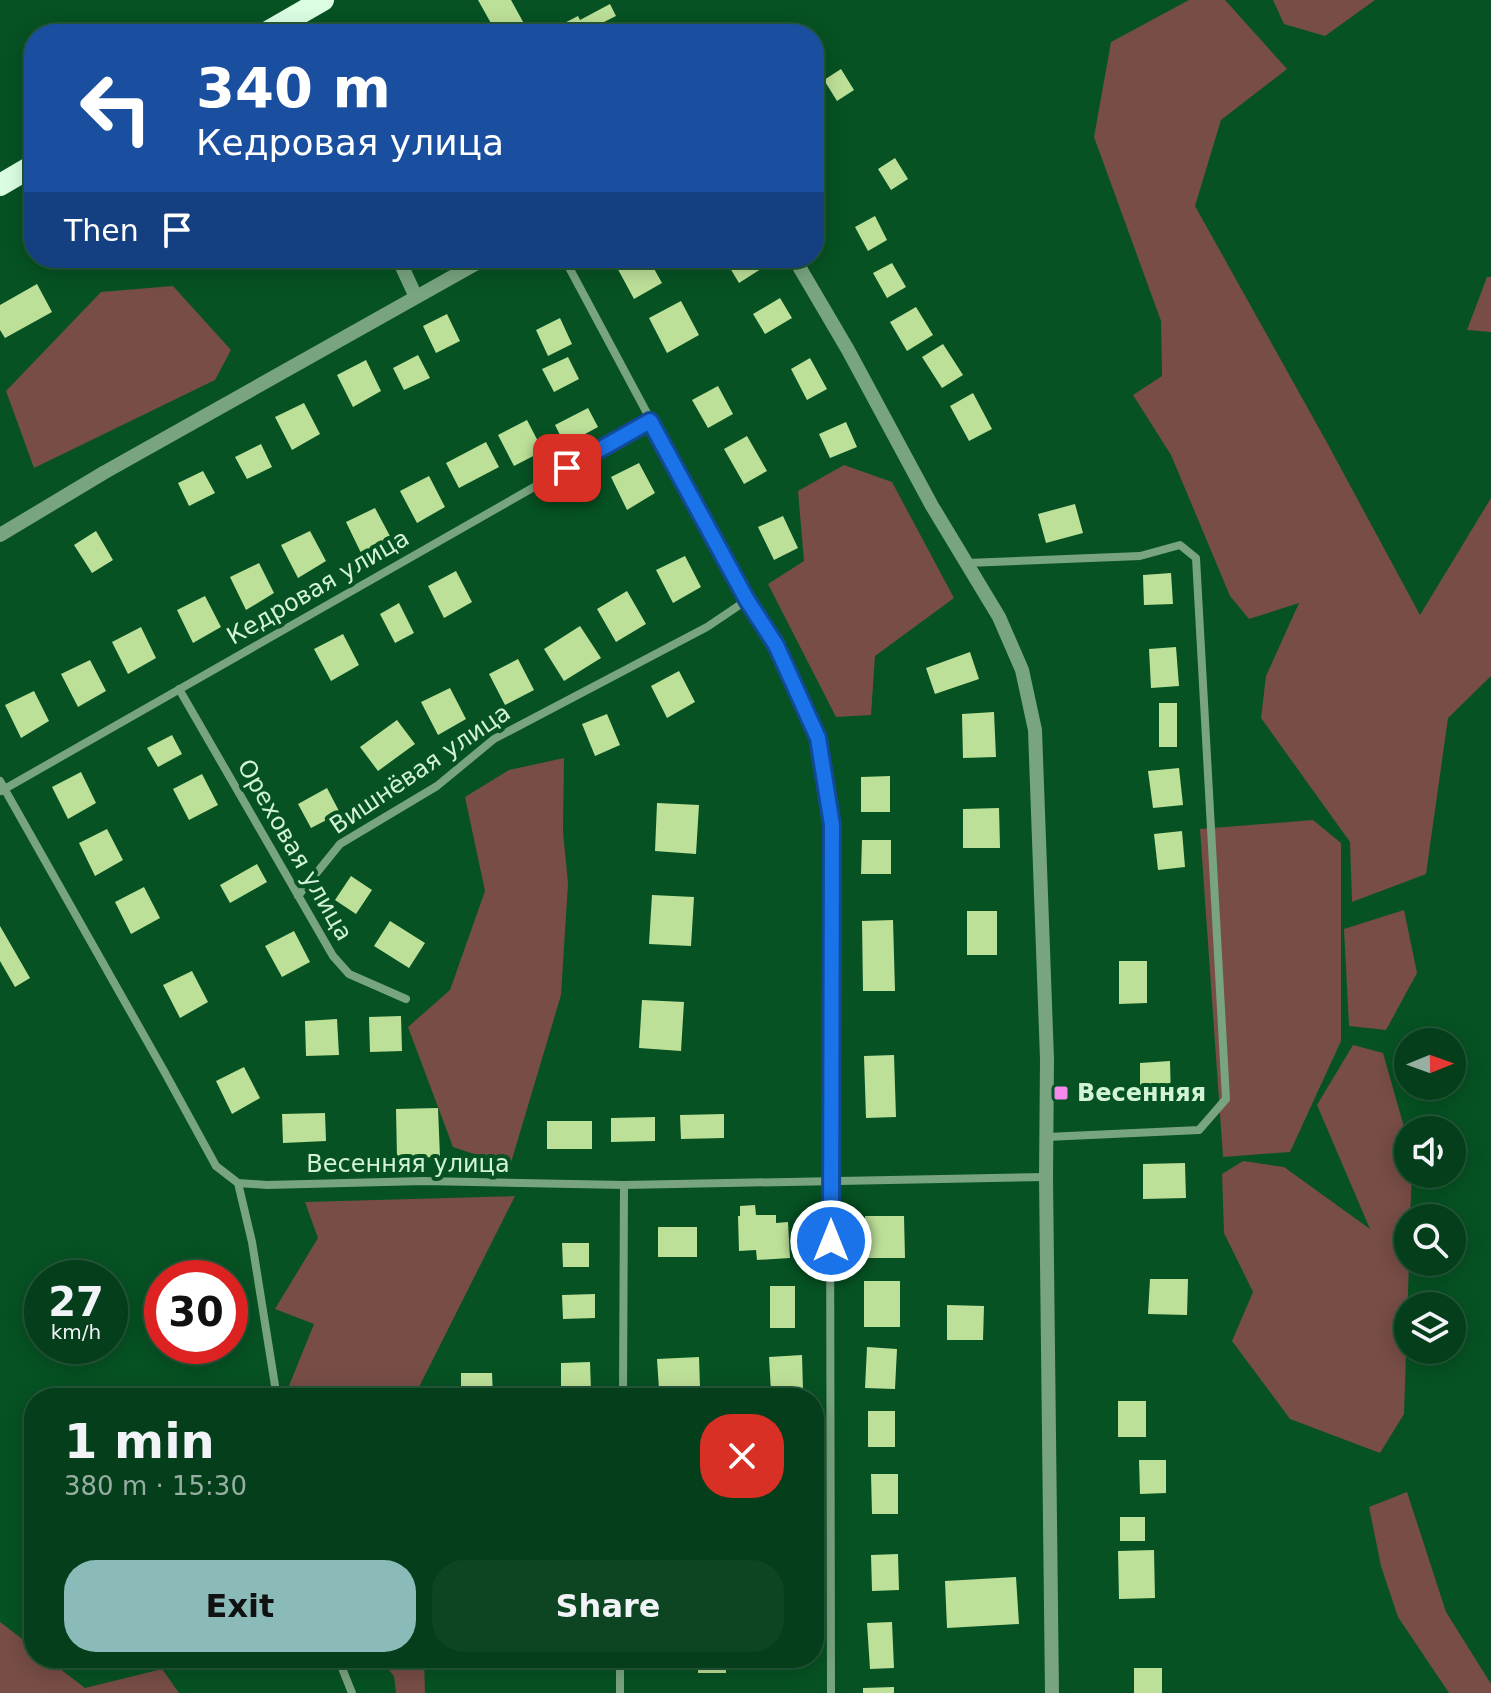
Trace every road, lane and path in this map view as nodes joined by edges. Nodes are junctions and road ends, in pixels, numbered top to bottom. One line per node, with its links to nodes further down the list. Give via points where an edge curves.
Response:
1 (323, 0): 2 (highway)
2 (286, 24)
3 (24, 171): 4 (highway)
4 (0, 185)
5 (403, 268): 9 (street)
6 (468, 268): 9 (street)
7 (569, 268): 10 (street)
8 (800, 268): 12 (street)
9 (416, 297): 11 (street)
10 (650, 421): 13 (street); 14 (street, Кедровая улица)
11 (0, 535)
12 (966, 563): 18 (street, via 999,617 1022,670 1035,730); 18 (street, via 1140,556 1180,545 1196,558 1226,1099 1199,1130)
13 (747, 600): 16 (street, Вишнёвая улица, via 707,627 494,739 437,786 340,844); 20 (street, via 776,645 818,738 832,825)
14 (179, 689): 15 (street, Кедровая улица); 16 (street, Ореховая улица)
15 (1, 787): 21 (street, via 216,1166)
16 (298, 896): 17 (street, Ореховая улица, via 349,974)
17 (406, 999)
18 (1047, 1137): 19 (street)
19 (1046, 1177): 20 (street, Весенняя улица); 30 (street)
20 (830, 1181): 22 (street, Весенняя улица); 29 (street)
21 (238, 1183): 22 (street, Весенняя улица); 23 (street)
22 (624, 1185): 24 (street)
23 (275, 1388)
24 (623, 1388)
25 (342, 1668): 27 (street)
26 (620, 1668): 28 (street)
27 (352, 1693)
28 (620, 1693)
29 (831, 1693)
30 (1052, 1693)

